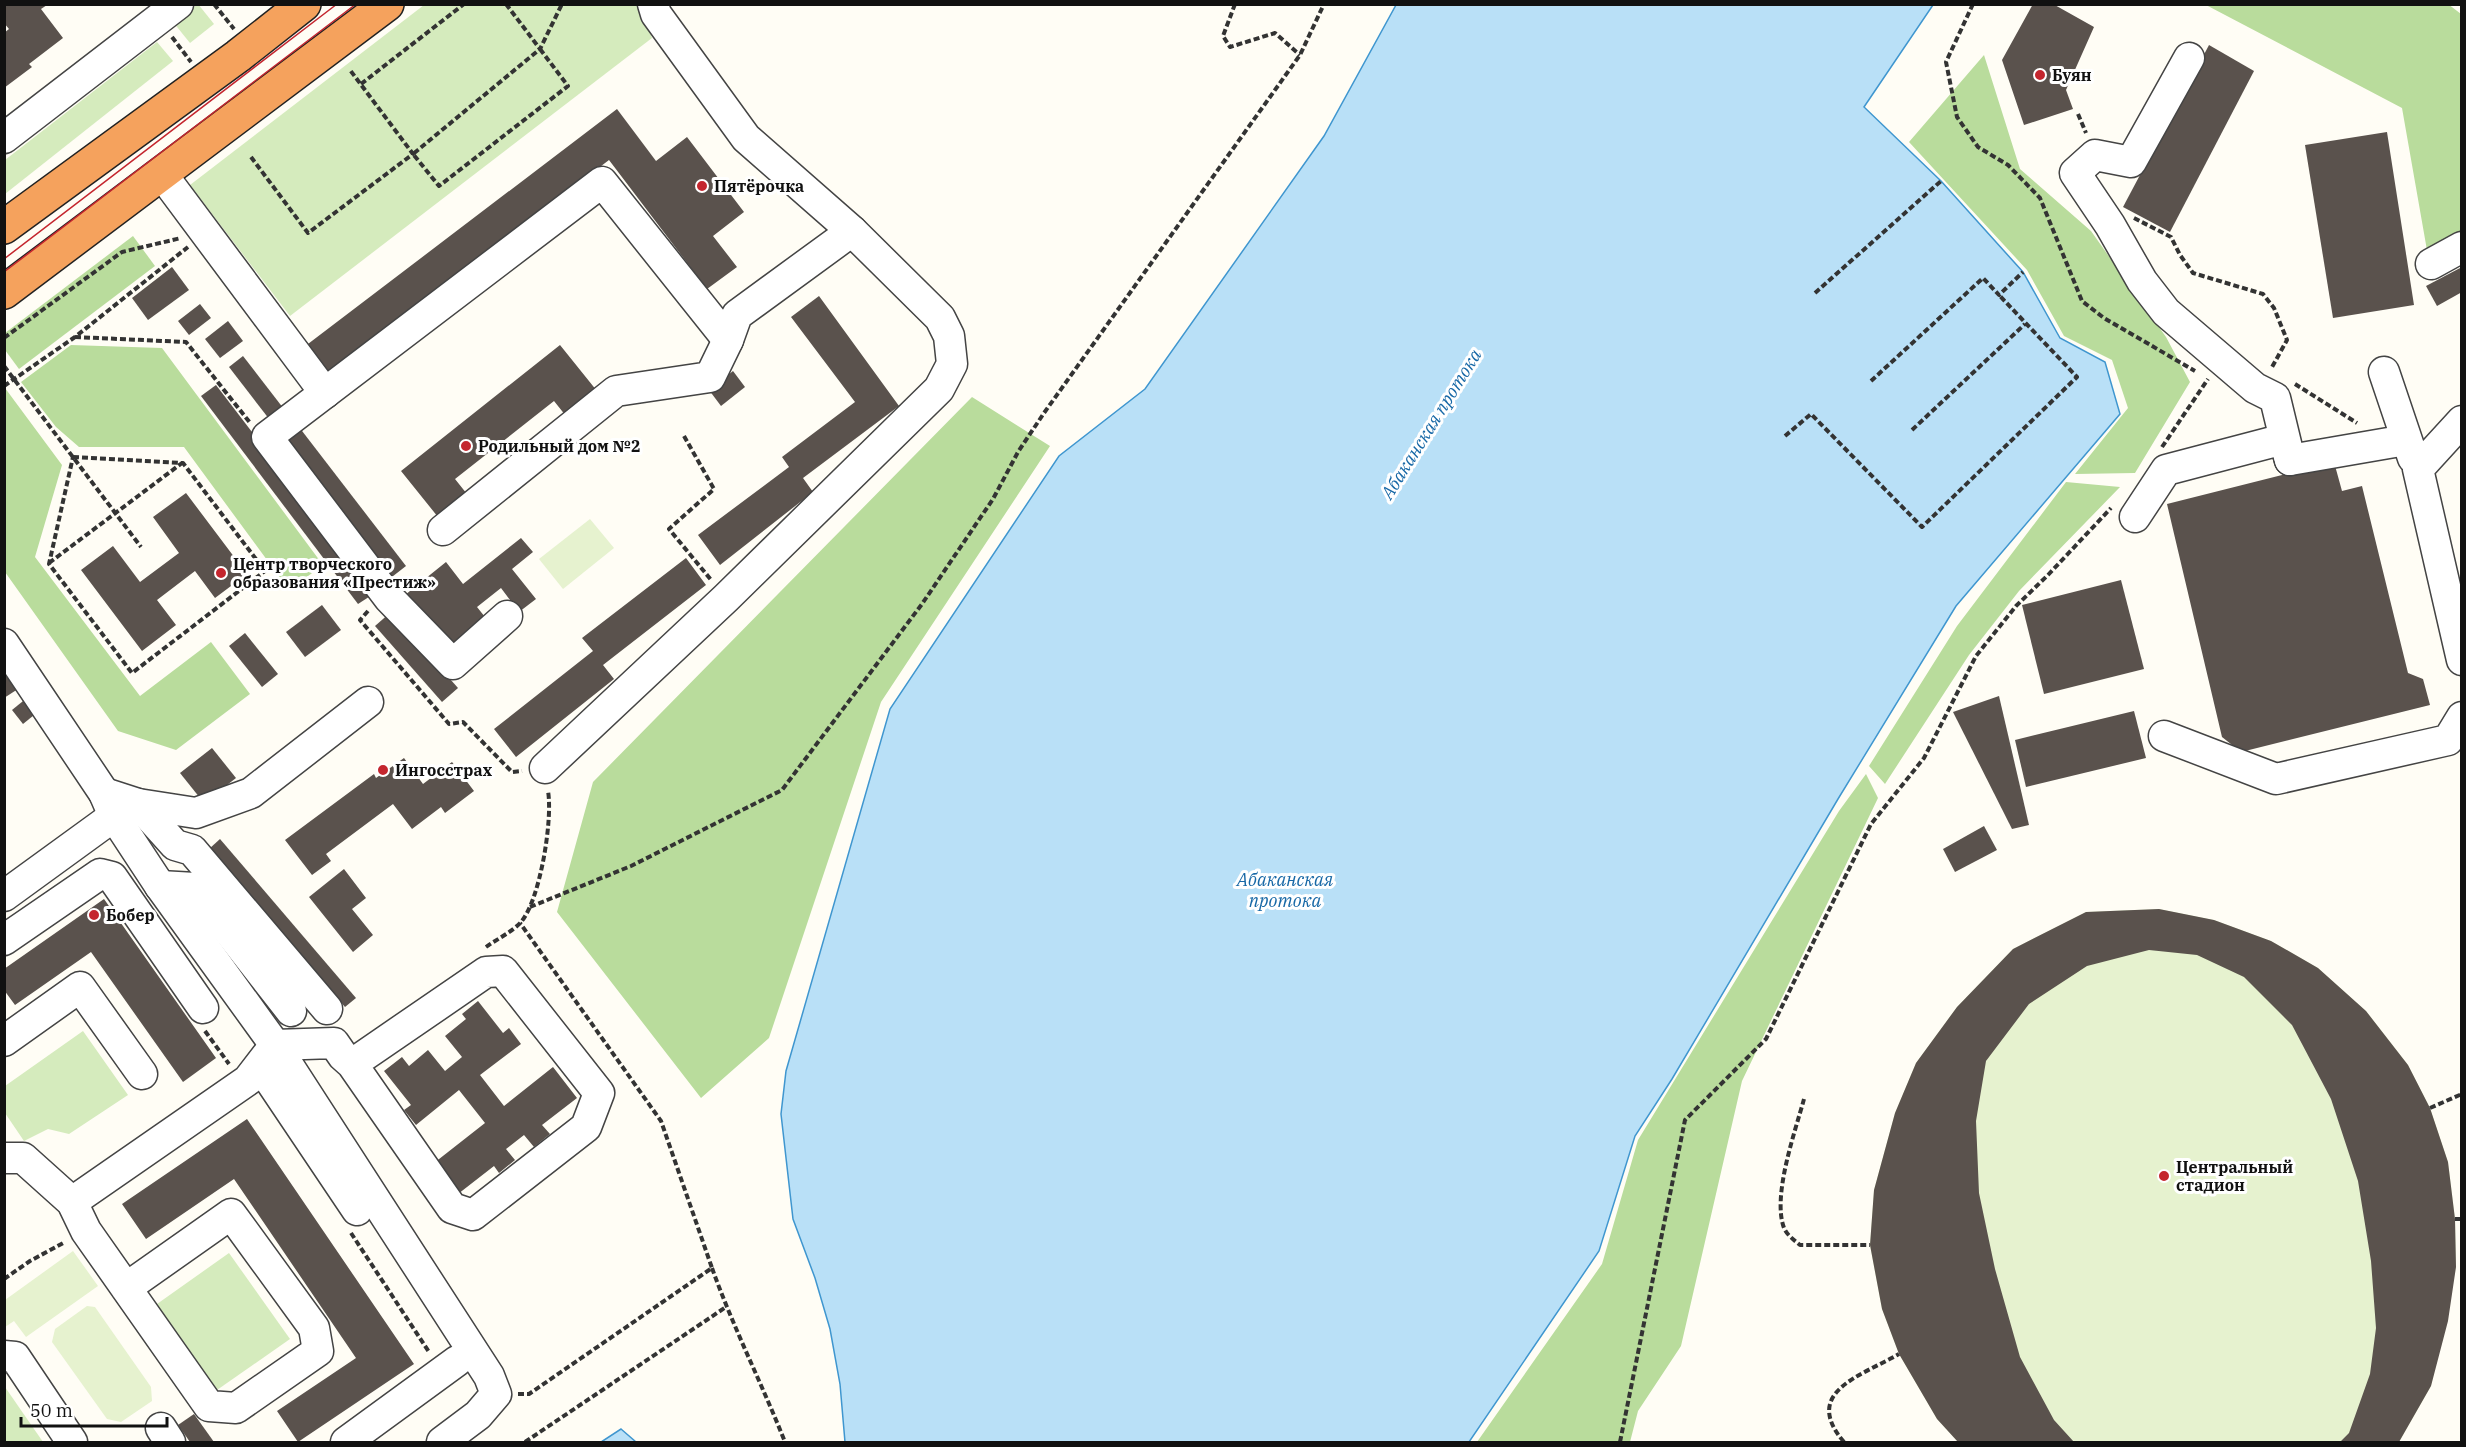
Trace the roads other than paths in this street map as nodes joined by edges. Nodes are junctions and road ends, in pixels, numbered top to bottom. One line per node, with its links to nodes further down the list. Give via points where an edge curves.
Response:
1 (304, 4): 8 (highway)
2 (387, 4): 7 (highway)
3 (649, 8): 9 (street, via 746,138)
4 (161, 10): 6 (street)
5 (2189, 58): 17 (street, via 2131,162 2095,155 2075,173 2142,281 2166,312 2255,388 2276,398)
6 (4, 138)
7 (161, 173): 12 (highway); 15 (street)
8 (4, 228)
9 (852, 231): 13 (street, via 737,315); 28 (street, via 940,318 949,336 952,364 939,389)
10 (2462, 247): 11 (street)
11 (2431, 264)
12 (4, 292)
13 (728, 340): 15 (street, via 602,182); 21 (street, via 710,377 616,391)
14 (2384, 372): 18 (street)
15 (325, 393): 22 (street, via 267,437 389,598 453,664)
16 (2462, 421): 19 (street)
17 (2284, 439): 18 (street, via 2290,460); 20 (street, via 2166,470)
18 (2406, 440): 19 (street)
19 (2418, 469): 24 (street)
20 (2123, 513)
21 (443, 530)
22 (507, 615)
23 (4, 645): 29 (street)
24 (2461, 655)
25 (368, 702): 29 (street, via 251,793 196,813)
26 (2462, 717): 27 (street, via 2448,740 2276,779)
27 (2164, 736)
28 (545, 768)
29 (119, 804): 30 (street); 31 (street); 33 (street, via 175,845 192,850)
30 (160, 886): 34 (street, via 195,888); 37 (street)
31 (4, 896)
32 (4, 940): 35 (street, via 100,874 112,877)
33 (327, 1009)
34 (291, 1011)
35 (201, 1016)
36 (7, 1035): 39 (street, via 80,987)
37 (275, 1045): 38 (street, via 334,1043); 41 (street, via 248,1080); 44 (street, via 271,1082); 45 (street, via 489,1376)
38 (352, 1064): 38 (street, via 486,972 503,971 599,1093 586,1127 473,1215 452,1208)
39 (142, 1074)
40 (4, 1158): 41 (street, via 23,1158)
41 (72, 1202): 42 (street, via 86,1231)
42 (126, 1288): 42 (street, via 231,1214 314,1328 318,1351 236,1408 209,1406)
43 (4, 1356): 46 (street, via 15,1357)
44 (457, 1361): 45 (street, via 475,1395); 47 (street)
45 (487, 1405): 48 (street)
46 (72, 1443)
47 (346, 1443)
48 (442, 1443)

